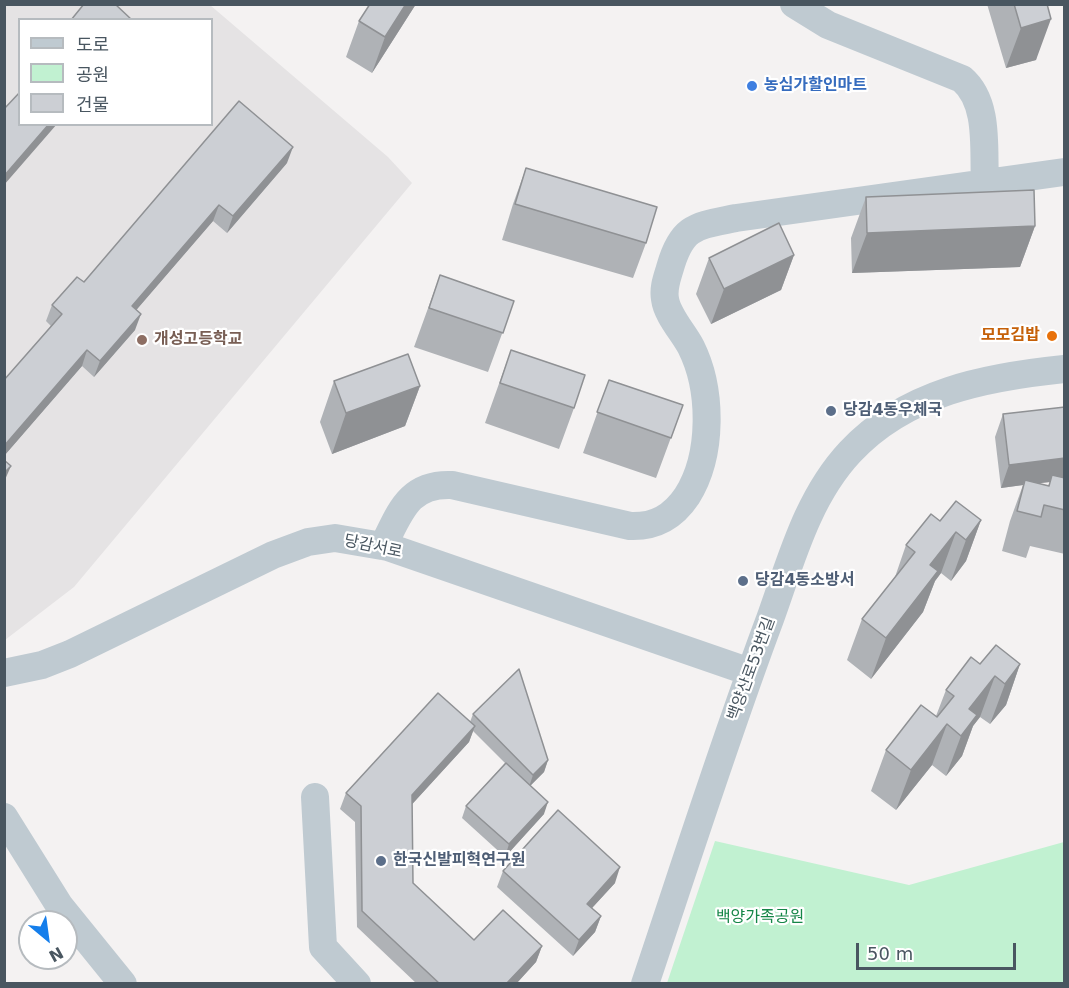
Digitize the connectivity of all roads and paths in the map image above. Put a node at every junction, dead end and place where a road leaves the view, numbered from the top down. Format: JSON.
{"nodes":[{"id":1,"x":794,"y":4,"type":"edge"},
{"id":2,"x":1065,"y":172,"type":"edge"},
{"id":3,"x":985,"y":183,"type":"junction"},
{"id":4,"x":1065,"y":369,"type":"edge"},
{"id":5,"x":383,"y":546,"type":"junction"},
{"id":6,"x":750,"y":672,"type":"junction"},
{"id":7,"x":4,"y":673,"type":"edge"},
{"id":8,"x":315,"y":797,"type":"dead end"},
{"id":9,"x":4,"y":817,"type":"edge"},
{"id":10,"x":123,"y":984,"type":"edge"},
{"id":11,"x":357,"y":984,"type":"edge"},
{"id":12,"x":645,"y":984,"type":"edge"}],
"edges":[{"from":1,"to":3,"type":"street"},
{"from":2,"to":3,"type":"street"},
{"from":3,"to":5,"type":"street"},
{"from":4,"to":6,"type":"street","name":"백양산로53번길"},
{"from":5,"to":6,"type":"street","name":"당감서로"},
{"from":5,"to":7,"type":"street","name":"당감서로"},
{"from":6,"to":12,"type":"street","name":"백양산로53번길"},
{"from":8,"to":11,"type":"street"},
{"from":9,"to":10,"type":"street"}]}
